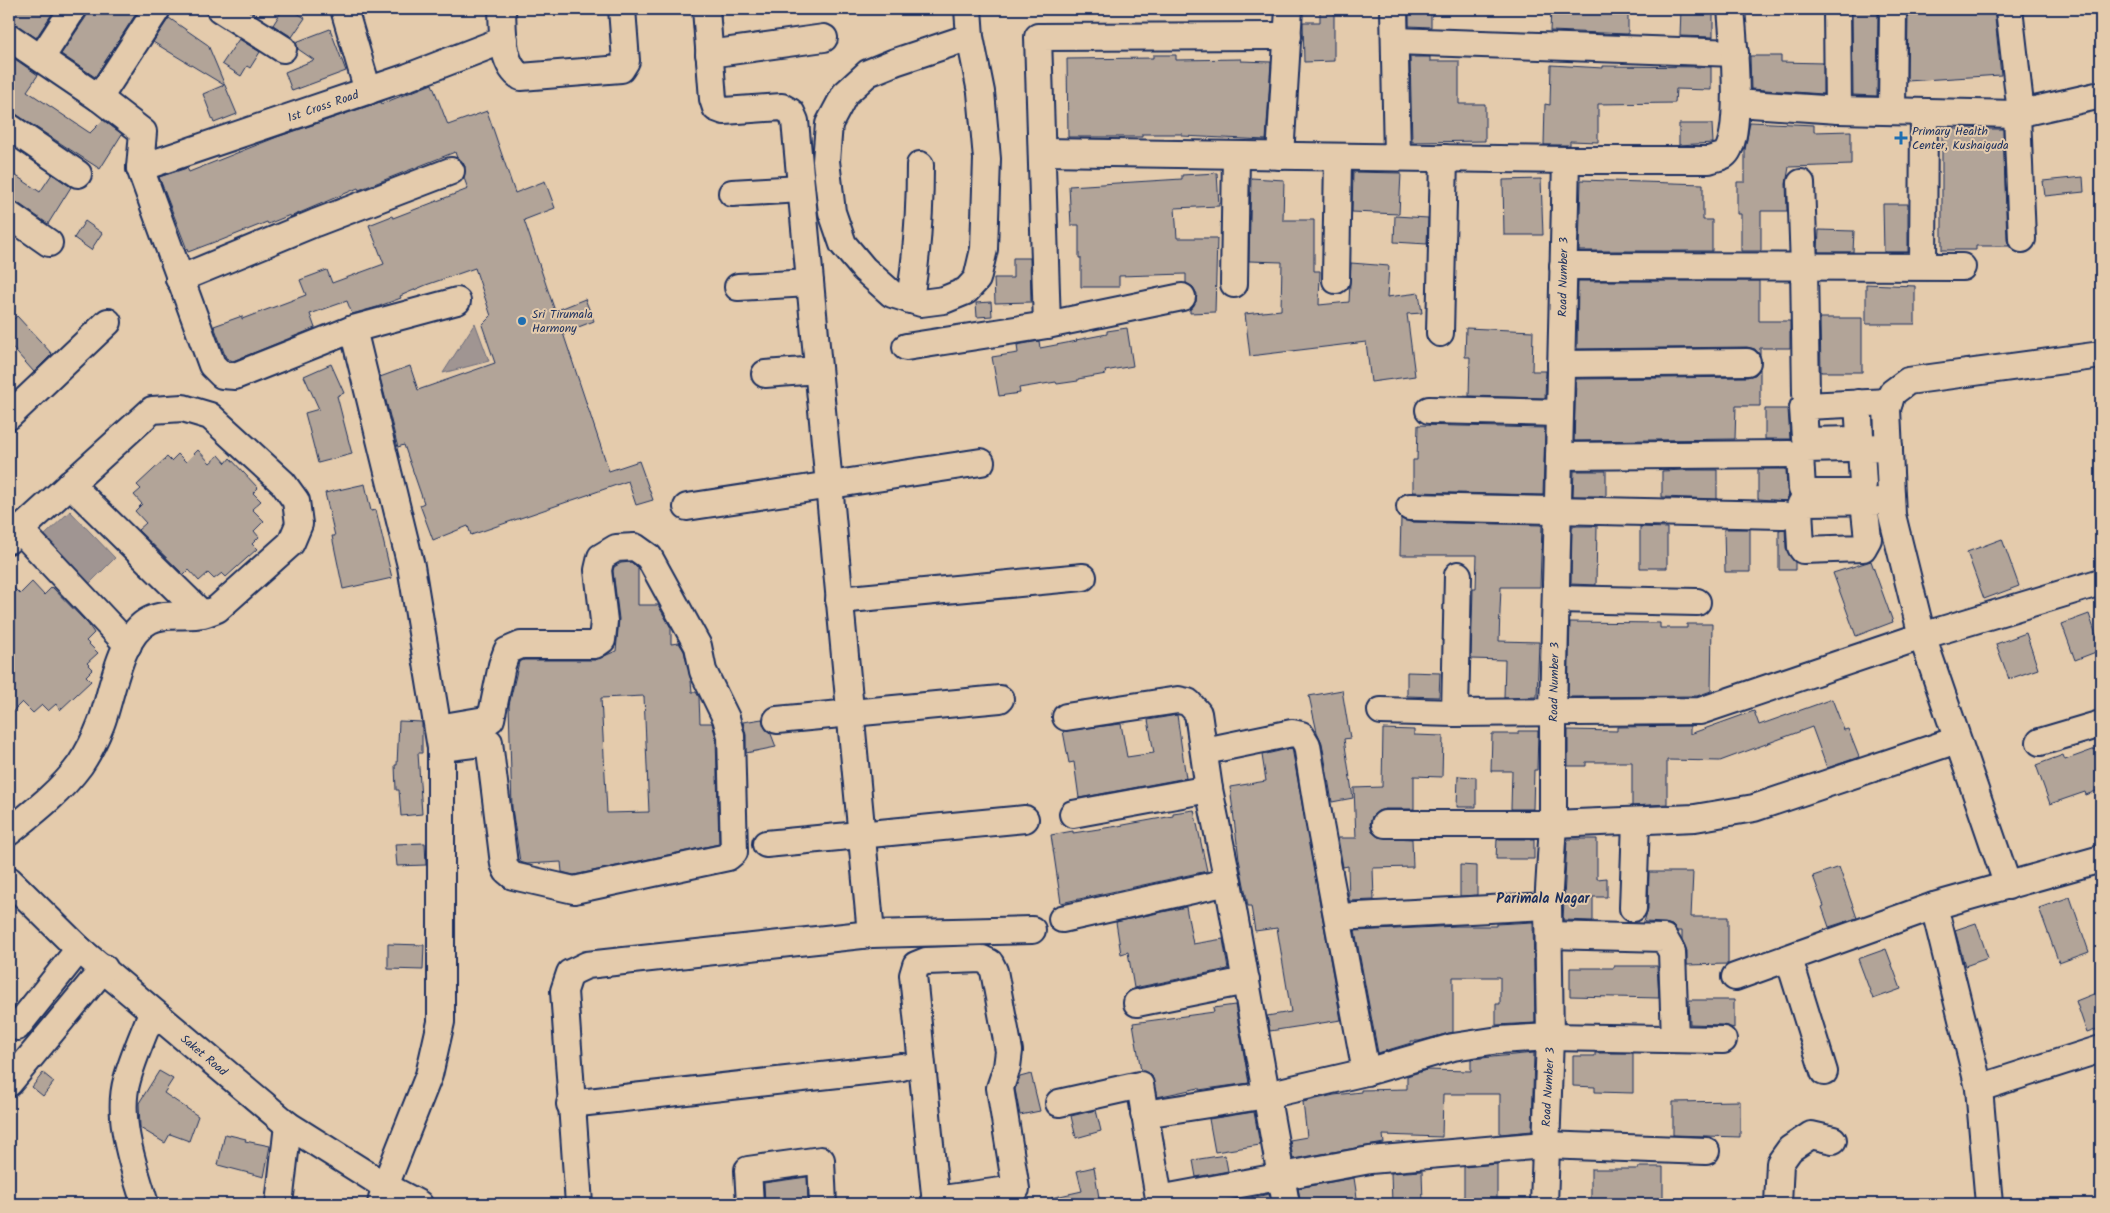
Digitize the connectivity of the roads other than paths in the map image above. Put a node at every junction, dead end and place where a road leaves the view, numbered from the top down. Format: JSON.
{"nodes":[{"id":1,"x":72,"y":9,"type":"edge"},
{"id":2,"x":157,"y":9,"type":"edge"},
{"id":3,"x":220,"y":9,"type":"edge"},
{"id":4,"x":344,"y":9,"type":"edge"},
{"id":5,"x":502,"y":9,"type":"edge"},
{"id":6,"x":622,"y":9,"type":"edge"},
{"id":7,"x":706,"y":9,"type":"edge"},
{"id":8,"x":968,"y":9,"type":"edge"},
{"id":9,"x":1289,"y":9,"type":"edge"},
{"id":10,"x":1394,"y":9,"type":"edge"},
{"id":11,"x":1731,"y":9,"type":"edge"},
{"id":12,"x":1837,"y":9,"type":"edge"},
{"id":13,"x":1893,"y":9,"type":"edge"},
{"id":14,"x":2009,"y":9,"type":"edge"},
{"id":15,"x":1288,"y":36,"type":"junction"},
{"id":16,"x":9,"y":37,"type":"edge"},
{"id":17,"x":970,"y":37,"type":"junction"},
{"id":18,"x":824,"y":38,"type":"dead end"},
{"id":19,"x":504,"y":40,"type":"junction"},
{"id":20,"x":1395,"y":41,"type":"junction"},
{"id":21,"x":283,"y":50,"type":"dead end"},
{"id":22,"x":1735,"y":53,"type":"junction"},
{"id":23,"x":709,"y":54,"type":"junction"},
{"id":24,"x":41,"y":58,"type":"junction"},
{"id":25,"x":368,"y":91,"type":"junction"},
{"id":26,"x":2101,"y":95,"type":"edge"},
{"id":27,"x":99,"y":98,"type":"junction"},
{"id":28,"x":1736,"y":103,"type":"junction"},
{"id":29,"x":1838,"y":110,"type":"junction"},
{"id":30,"x":1892,"y":111,"type":"junction"},
{"id":31,"x":1924,"y":112,"type":"junction"},
{"id":32,"x":2019,"y":113,"type":"junction"},
{"id":33,"x":9,"y":127,"type":"edge"},
{"id":34,"x":1043,"y":152,"type":"junction"},
{"id":35,"x":1236,"y":155,"type":"junction"},
{"id":36,"x":1280,"y":156,"type":"junction"},
{"id":37,"x":1338,"y":157,"type":"junction"},
{"id":38,"x":1397,"y":157,"type":"junction"},
{"id":39,"x":1444,"y":158,"type":"junction"},
{"id":40,"x":1566,"y":160,"type":"junction"},
{"id":41,"x":920,"y":165,"type":"dead end"},
{"id":42,"x":140,"y":168,"type":"junction"},
{"id":43,"x":451,"y":171,"type":"dead end"},
{"id":44,"x":78,"y":174,"type":"dead end"},
{"id":45,"x":1801,"y":183,"type":"dead end"},
{"id":46,"x":801,"y":189,"type":"junction"},
{"id":47,"x":732,"y":193,"type":"dead end"},
{"id":48,"x":9,"y":215,"type":"edge"},
{"id":49,"x":2022,"y":239,"type":"dead end"},
{"id":50,"x":49,"y":243,"type":"dead end"},
{"id":51,"x":1563,"y":266,"type":"junction"},
{"id":52,"x":1804,"y":266,"type":"junction"},
{"id":53,"x":1923,"y":266,"type":"junction"},
{"id":54,"x":1962,"y":267,"type":"dead end"},
{"id":55,"x":179,"y":279,"type":"junction"},
{"id":56,"x":1336,"y":280,"type":"dead end"},
{"id":57,"x":810,"y":283,"type":"junction"},
{"id":58,"x":1234,"y":284,"type":"dead end"},
{"id":59,"x":738,"y":287,"type":"dead end"},
{"id":60,"x":1182,"y":297,"type":"dead end"},
{"id":61,"x":910,"y":300,"type":"junction"},
{"id":62,"x":457,"y":301,"type":"dead end"},
{"id":63,"x":108,"y":322,"type":"dead end"},
{"id":64,"x":1048,"y":324,"type":"junction"},
{"id":65,"x":353,"y":329,"type":"junction"},
{"id":66,"x":1440,"y":333,"type":"dead end"},
{"id":67,"x":906,"y":347,"type":"dead end"},
{"id":68,"x":2101,"y":355,"type":"edge"},
{"id":69,"x":1747,"y":362,"type":"dead end"},
{"id":70,"x":1561,"y":364,"type":"junction"},
{"id":71,"x":818,"y":370,"type":"junction"},
{"id":72,"x":765,"y":374,"type":"dead end"},
{"id":73,"x":1806,"y":394,"type":"dead end"},
{"id":74,"x":1890,"y":402,"type":"junction"},
{"id":75,"x":1858,"y":403,"type":"dead end"},
{"id":76,"x":1429,"y":410,"type":"dead end"},
{"id":77,"x":1560,"y":413,"type":"junction"},
{"id":78,"x":9,"y":416,"type":"edge"},
{"id":79,"x":1889,"y":448,"type":"junction"},
{"id":80,"x":1861,"y":449,"type":"dead end"},
{"id":81,"x":1789,"y":454,"type":"dead end"},
{"id":82,"x":1559,"y":456,"type":"junction"},
{"id":83,"x":981,"y":462,"type":"dead end"},
{"id":84,"x":70,"y":484,"type":"junction"},
{"id":85,"x":829,"y":485,"type":"junction"},
{"id":86,"x":1891,"y":501,"type":"junction"},
{"id":87,"x":1864,"y":502,"type":"dead end"},
{"id":88,"x":687,"y":507,"type":"dead end"},
{"id":89,"x":1410,"y":507,"type":"dead end"},
{"id":90,"x":1557,"y":509,"type":"junction"},
{"id":91,"x":1782,"y":515,"type":"dead end"},
{"id":92,"x":14,"y":535,"type":"edge"},
{"id":93,"x":1458,"y":575,"type":"dead end"},
{"id":94,"x":1083,"y":577,"type":"dead end"},
{"id":95,"x":2101,"y":582,"type":"edge"},
{"id":96,"x":1556,"y":599,"type":"junction"},
{"id":97,"x":839,"y":600,"type":"junction"},
{"id":98,"x":1697,"y":602,"type":"dead end"},
{"id":99,"x":202,"y":614,"type":"junction"},
{"id":100,"x":1922,"y":636,"type":"junction"},
{"id":101,"x":128,"y":645,"type":"junction"},
{"id":102,"x":1000,"y":699,"type":"dead end"},
{"id":103,"x":1381,"y":711,"type":"dead end"},
{"id":104,"x":1553,"y":712,"type":"junction"},
{"id":105,"x":1455,"y":713,"type":"junction"},
{"id":106,"x":850,"y":714,"type":"junction"},
{"id":107,"x":1066,"y":717,"type":"dead end"},
{"id":108,"x":777,"y":720,"type":"dead end"},
{"id":109,"x":2101,"y":724,"type":"edge"},
{"id":110,"x":490,"y":730,"type":"junction"},
{"id":111,"x":439,"y":738,"type":"junction"},
{"id":112,"x":1957,"y":740,"type":"junction"},
{"id":113,"x":2040,"y":742,"type":"dead end"},
{"id":114,"x":1205,"y":751,"type":"junction"},
{"id":115,"x":1209,"y":789,"type":"junction"},
{"id":116,"x":1073,"y":814,"type":"dead end"},
{"id":117,"x":1025,"y":819,"type":"dead end"},
{"id":118,"x":1636,"y":821,"type":"junction"},
{"id":119,"x":1385,"y":824,"type":"dead end"},
{"id":120,"x":1553,"y":824,"type":"junction"},
{"id":121,"x":9,"y":832,"type":"edge"},
{"id":122,"x":862,"y":833,"type":"junction"},
{"id":123,"x":766,"y":844,"type":"dead end"},
{"id":124,"x":2101,"y":860,"type":"edge"},
{"id":125,"x":9,"y":880,"type":"edge"},
{"id":126,"x":1228,"y":882,"type":"junction"},
{"id":127,"x":2008,"y":886,"type":"junction"},
{"id":128,"x":1548,"y":906,"type":"junction"},
{"id":129,"x":1934,"y":906,"type":"junction"},
{"id":130,"x":1633,"y":908,"type":"dead end"},
{"id":131,"x":1338,"y":917,"type":"junction"},
{"id":132,"x":1062,"y":919,"type":"dead end"},
{"id":133,"x":1032,"y":930,"type":"dead end"},
{"id":134,"x":871,"y":934,"type":"junction"},
{"id":135,"x":1549,"y":935,"type":"junction"},
{"id":136,"x":79,"y":949,"type":"junction"},
{"id":137,"x":1789,"y":958,"type":"junction"},
{"id":138,"x":104,"y":968,"type":"junction"},
{"id":139,"x":1735,"y":977,"type":"dead end"},
{"id":140,"x":1246,"y":981,"type":"junction"},
{"id":141,"x":1137,"y":1003,"type":"dead end"},
{"id":142,"x":152,"y":1012,"type":"junction"},
{"id":143,"x":17,"y":1027,"type":"dead end"},
{"id":144,"x":1550,"y":1037,"type":"junction"},
{"id":145,"x":1675,"y":1039,"type":"junction"},
{"id":146,"x":1723,"y":1040,"type":"dead end"},
{"id":147,"x":2101,"y":1049,"type":"edge"},
{"id":148,"x":902,"y":1067,"type":"dead end"},
{"id":149,"x":1366,"y":1072,"type":"junction"},
{"id":150,"x":1824,"y":1072,"type":"dead end"},
{"id":151,"x":9,"y":1083,"type":"edge"},
{"id":152,"x":1979,"y":1088,"type":"junction"},
{"id":153,"x":1267,"y":1095,"type":"junction"},
{"id":154,"x":570,"y":1104,"type":"junction"},
{"id":155,"x":1059,"y":1104,"type":"dead end"},
{"id":156,"x":1144,"y":1114,"type":"junction"},
{"id":157,"x":288,"y":1125,"type":"junction"},
{"id":158,"x":1833,"y":1140,"type":"dead end"},
{"id":159,"x":1546,"y":1145,"type":"junction"},
{"id":160,"x":1706,"y":1151,"type":"dead end"},
{"id":161,"x":1280,"y":1175,"type":"junction"},
{"id":162,"x":383,"y":1195,"type":"edge"},
{"id":163,"x":935,"y":1202,"type":"edge"},
{"id":164,"x":1160,"y":1202,"type":"edge"},
{"id":165,"x":145,"y":1204,"type":"edge"},
{"id":166,"x":279,"y":1204,"type":"edge"},
{"id":167,"x":419,"y":1204,"type":"edge"},
{"id":168,"x":579,"y":1204,"type":"edge"},
{"id":169,"x":750,"y":1204,"type":"edge"},
{"id":170,"x":823,"y":1204,"type":"edge"},
{"id":171,"x":1286,"y":1204,"type":"edge"},
{"id":172,"x":1544,"y":1204,"type":"edge"},
{"id":173,"x":1778,"y":1204,"type":"edge"},
{"id":174,"x":1989,"y":1204,"type":"edge"}],
"edges":[{"from":1,"to":24,"type":"street"},
{"from":2,"to":27,"type":"street"},
{"from":3,"to":21,"type":"street"},
{"from":4,"to":25,"type":"street"},
{"from":5,"to":19,"type":"street"},
{"from":6,"to":19,"type":"street"},
{"from":7,"to":23,"type":"street"},
{"from":8,"to":17,"type":"street"},
{"from":9,"to":15,"type":"street"},
{"from":10,"to":20,"type":"street"},
{"from":11,"to":22,"type":"street"},
{"from":12,"to":29,"type":"street"},
{"from":13,"to":30,"type":"street"},
{"from":14,"to":32,"type":"street"},
{"from":15,"to":34,"type":"street"},
{"from":15,"to":36,"type":"street"},
{"from":16,"to":24,"type":"street"},
{"from":17,"to":61,"type":"street"},
{"from":17,"to":61,"type":"street"},
{"from":18,"to":23,"type":"street"},
{"from":19,"to":25,"type":"street","name":"1st Cross Road"},
{"from":20,"to":22,"type":"street"},
{"from":20,"to":38,"type":"street"},
{"from":22,"to":28,"type":"street"},
{"from":23,"to":46,"type":"street"},
{"from":24,"to":27,"type":"street"},
{"from":25,"to":42,"type":"street","name":"1st Cross Road"},
{"from":26,"to":32,"type":"street"},
{"from":27,"to":42,"type":"street"},
{"from":28,"to":29,"type":"street"},
{"from":28,"to":40,"type":"street"},
{"from":29,"to":30,"type":"street"},
{"from":30,"to":31,"type":"street"},
{"from":31,"to":32,"type":"street"},
{"from":31,"to":53,"type":"street"},
{"from":32,"to":49,"type":"street"},
{"from":33,"to":44,"type":"street"},
{"from":34,"to":35,"type":"street"},
{"from":34,"to":64,"type":"street"},
{"from":35,"to":36,"type":"street"},
{"from":35,"to":58,"type":"street"},
{"from":36,"to":37,"type":"street"},
{"from":37,"to":38,"type":"street"},
{"from":37,"to":56,"type":"street"},
{"from":38,"to":39,"type":"street"},
{"from":39,"to":40,"type":"street"},
{"from":39,"to":66,"type":"street"},
{"from":40,"to":51,"type":"street","name":"Road Number 3"},
{"from":41,"to":61,"type":"street"},
{"from":42,"to":55,"type":"street"},
{"from":43,"to":55,"type":"street"},
{"from":45,"to":52,"type":"street"},
{"from":46,"to":47,"type":"street"},
{"from":46,"to":57,"type":"street"},
{"from":48,"to":50,"type":"street"},
{"from":51,"to":52,"type":"street"},
{"from":51,"to":70,"type":"street","name":"Road Number 3"},
{"from":52,"to":53,"type":"street"},
{"from":52,"to":73,"type":"street"},
{"from":53,"to":54,"type":"street"},
{"from":55,"to":65,"type":"street"},
{"from":57,"to":59,"type":"street"},
{"from":57,"to":71,"type":"street"},
{"from":60,"to":64,"type":"street"},
{"from":62,"to":65,"type":"street"},
{"from":63,"to":78,"type":"street"},
{"from":64,"to":67,"type":"street"},
{"from":65,"to":111,"type":"street"},
{"from":68,"to":74,"type":"street"},
{"from":69,"to":70,"type":"street"},
{"from":70,"to":77,"type":"street","name":"Road Number 3"},
{"from":71,"to":72,"type":"street"},
{"from":71,"to":85,"type":"street"},
{"from":74,"to":75,"type":"street"},
{"from":74,"to":79,"type":"street"},
{"from":76,"to":77,"type":"street"},
{"from":77,"to":82,"type":"street","name":"Road Number 3"},
{"from":79,"to":80,"type":"street"},
{"from":79,"to":86,"type":"street"},
{"from":81,"to":82,"type":"street"},
{"from":82,"to":90,"type":"street","name":"Road Number 3"},
{"from":83,"to":85,"type":"street"},
{"from":84,"to":92,"type":"street"},
{"from":84,"to":99,"type":"street"},
{"from":84,"to":99,"type":"street"},
{"from":85,"to":88,"type":"street"},
{"from":85,"to":97,"type":"street"},
{"from":86,"to":87,"type":"street"},
{"from":86,"to":100,"type":"street"},
{"from":89,"to":90,"type":"street"},
{"from":90,"to":91,"type":"street"},
{"from":90,"to":96,"type":"street","name":"Road Number 3"},
{"from":92,"to":101,"type":"street"},
{"from":93,"to":105,"type":"street"},
{"from":94,"to":97,"type":"street"},
{"from":95,"to":100,"type":"street"},
{"from":96,"to":98,"type":"street"},
{"from":96,"to":104,"type":"street","name":"Road Number 3"},
{"from":97,"to":106,"type":"street"},
{"from":99,"to":101,"type":"street"},
{"from":100,"to":104,"type":"street"},
{"from":100,"to":112,"type":"street"},
{"from":101,"to":121,"type":"street"},
{"from":102,"to":106,"type":"street"},
{"from":103,"to":105,"type":"street"},
{"from":104,"to":105,"type":"street"},
{"from":104,"to":120,"type":"street","name":"Road Number 3"},
{"from":106,"to":108,"type":"street"},
{"from":106,"to":122,"type":"street"},
{"from":107,"to":114,"type":"street"},
{"from":109,"to":113,"type":"street"},
{"from":110,"to":110,"type":"street"},
{"from":110,"to":111,"type":"street"},
{"from":111,"to":162,"type":"street"},
{"from":112,"to":118,"type":"street"},
{"from":112,"to":127,"type":"street"},
{"from":114,"to":115,"type":"street"},
{"from":114,"to":131,"type":"street"},
{"from":115,"to":116,"type":"street"},
{"from":115,"to":126,"type":"street"},
{"from":117,"to":122,"type":"street"},
{"from":118,"to":120,"type":"street"},
{"from":118,"to":130,"type":"street"},
{"from":119,"to":120,"type":"street"},
{"from":120,"to":128,"type":"street","name":"Road Number 3"},
{"from":122,"to":123,"type":"street"},
{"from":122,"to":134,"type":"street"},
{"from":124,"to":127,"type":"street"},
{"from":125,"to":136,"type":"street","name":"Saket Road"},
{"from":126,"to":132,"type":"street"},
{"from":126,"to":140,"type":"street"},
{"from":127,"to":129,"type":"street"},
{"from":128,"to":131,"type":"street"},
{"from":128,"to":135,"type":"street","name":"Road Number 3"},
{"from":129,"to":137,"type":"street"},
{"from":129,"to":152,"type":"street"},
{"from":131,"to":149,"type":"street"},
{"from":133,"to":134,"type":"street"},
{"from":134,"to":154,"type":"street"},
{"from":135,"to":144,"type":"street","name":"Road Number 3"},
{"from":135,"to":145,"type":"street"},
{"from":136,"to":138,"type":"street","name":"Saket Road"},
{"from":136,"to":143,"type":"street"},
{"from":137,"to":139,"type":"street"},
{"from":137,"to":150,"type":"street"},
{"from":138,"to":142,"type":"street","name":"Saket Road"},
{"from":138,"to":151,"type":"street"},
{"from":140,"to":141,"type":"street"},
{"from":140,"to":153,"type":"street"},
{"from":142,"to":157,"type":"street","name":"Saket Road"},
{"from":142,"to":165,"type":"street"},
{"from":144,"to":145,"type":"street"},
{"from":144,"to":149,"type":"street"},
{"from":144,"to":159,"type":"street","name":"Road Number 3"},
{"from":145,"to":146,"type":"street"},
{"from":147,"to":152,"type":"street"},
{"from":148,"to":154,"type":"street"},
{"from":149,"to":153,"type":"street"},
{"from":152,"to":174,"type":"street"},
{"from":153,"to":156,"type":"street"},
{"from":153,"to":161,"type":"street"},
{"from":154,"to":168,"type":"street"},
{"from":155,"to":156,"type":"street"},
{"from":156,"to":164,"type":"street"},
{"from":157,"to":162,"type":"street","name":"Saket Road"},
{"from":157,"to":166,"type":"street"},
{"from":158,"to":173,"type":"street"},
{"from":159,"to":160,"type":"street"},
{"from":159,"to":161,"type":"street"},
{"from":159,"to":172,"type":"street","name":"Road Number 3"},
{"from":161,"to":164,"type":"street"},
{"from":161,"to":171,"type":"street"},
{"from":162,"to":167,"type":"street","name":"Saket Road"},
{"from":163,"to":163,"type":"street"},
{"from":169,"to":170,"type":"street"}]}
